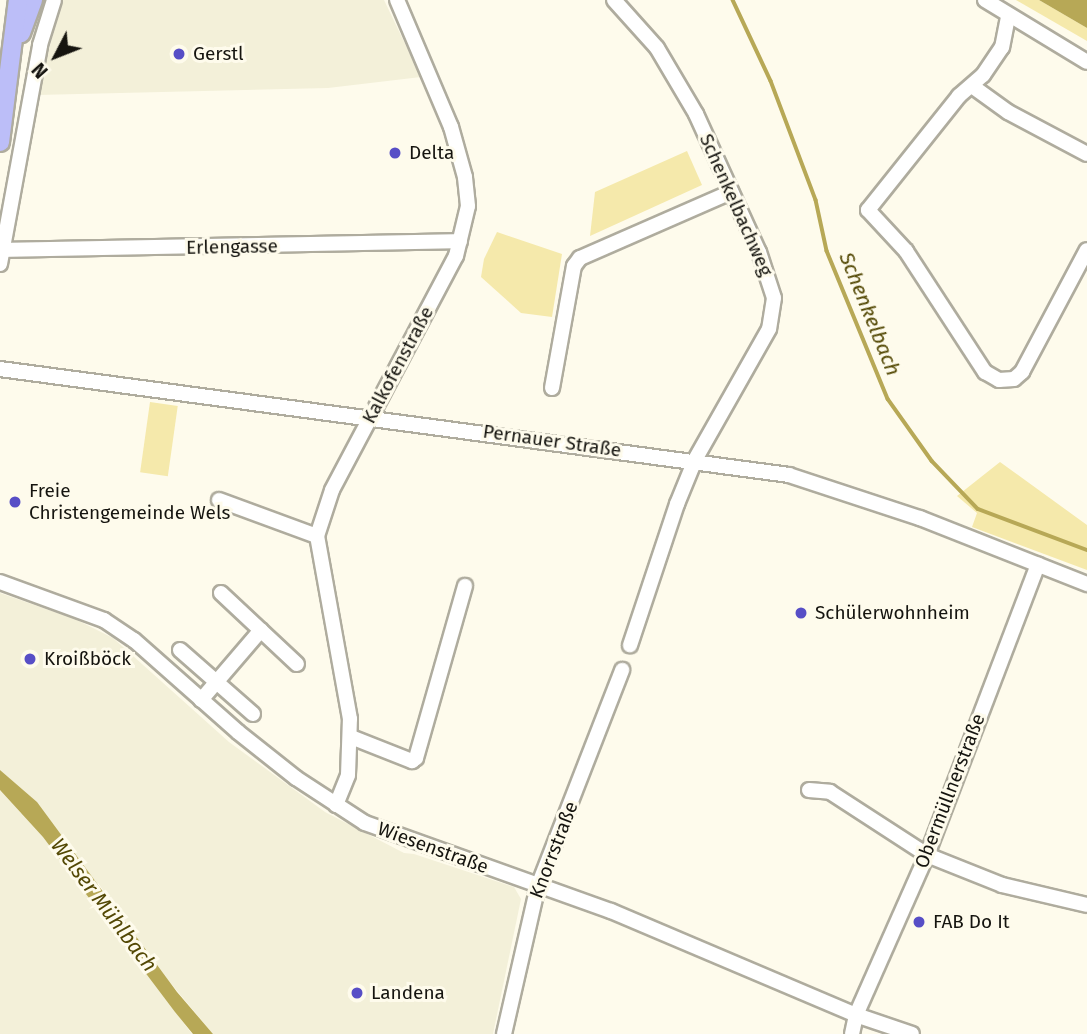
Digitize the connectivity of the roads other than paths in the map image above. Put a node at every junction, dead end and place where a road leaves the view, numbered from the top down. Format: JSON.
{"nodes":[{"id":1,"x":18,"y":0,"type":"edge"},
{"id":2,"x":33,"y":0,"type":"edge"},
{"id":3,"x":54,"y":0,"type":"edge"},
{"id":4,"x":397,"y":0,"type":"edge"},
{"id":5,"x":614,"y":0,"type":"edge"},
{"id":6,"x":985,"y":0,"type":"edge"},
{"id":7,"x":1009,"y":17,"type":"junction"},
{"id":8,"x":9,"y":62,"type":"junction"},
{"id":9,"x":1087,"y":62,"type":"edge"},
{"id":10,"x":972,"y":86,"type":"junction"},
{"id":11,"x":0,"y":142,"type":"edge"},
{"id":12,"x":1087,"y":154,"type":"edge"},
{"id":13,"x":731,"y":192,"type":"junction"},
{"id":14,"x":460,"y":241,"type":"junction"},
{"id":15,"x":1087,"y":250,"type":"edge"},
{"id":16,"x":1,"y":257,"type":"edge"},
{"id":17,"x":0,"y":369,"type":"edge"},
{"id":18,"x":552,"y":388,"type":"dead end"},
{"id":19,"x":370,"y":417,"type":"junction"},
{"id":20,"x":695,"y":460,"type":"junction"},
{"id":21,"x":219,"y":500,"type":"dead end"},
{"id":22,"x":317,"y":536,"type":"junction"},
{"id":23,"x":1038,"y":565,"type":"junction"},
{"id":24,"x":0,"y":582,"type":"edge"},
{"id":25,"x":1087,"y":584,"type":"edge"},
{"id":26,"x":465,"y":586,"type":"dead end"},
{"id":27,"x":221,"y":593,"type":"dead end"},
{"id":28,"x":261,"y":630,"type":"junction"},
{"id":29,"x":630,"y":645,"type":"dead end"},
{"id":30,"x":180,"y":650,"type":"dead end"},
{"id":31,"x":298,"y":664,"type":"dead end"},
{"id":32,"x":622,"y":670,"type":"dead end"},
{"id":33,"x":216,"y":682,"type":"junction"},
{"id":34,"x":201,"y":700,"type":"junction"},
{"id":35,"x":253,"y":714,"type":"dead end"},
{"id":36,"x":351,"y":737,"type":"junction"},
{"id":37,"x":809,"y":790,"type":"dead end"},
{"id":38,"x":336,"y":805,"type":"junction"},
{"id":39,"x":926,"y":855,"type":"junction"},
{"id":40,"x":538,"y":886,"type":"junction"},
{"id":41,"x":1087,"y":905,"type":"edge"},
{"id":42,"x":856,"y":1015,"type":"junction"},
{"id":43,"x":503,"y":1034,"type":"edge"},
{"id":44,"x":852,"y":1034,"type":"edge"},
{"id":45,"x":912,"y":1034,"type":"edge"}],
"edges":[{"from":1,"to":8,"type":"main road"},
{"from":2,"to":8,"type":"main road"},
{"from":3,"to":16,"type":"street"},
{"from":4,"to":14,"type":"street","name":"Kalkofenstraße"},
{"from":5,"to":13,"type":"street","name":"Schenkelbachweg"},
{"from":6,"to":7,"type":"street"},
{"from":7,"to":9,"type":"street"},
{"from":7,"to":10,"type":"street"},
{"from":8,"to":11,"type":"main road"},
{"from":10,"to":12,"type":"street"},
{"from":10,"to":15,"type":"street"},
{"from":13,"to":18,"type":"street"},
{"from":13,"to":20,"type":"street","name":"Schenkelbachweg"},
{"from":14,"to":16,"type":"street","name":"Erlengasse"},
{"from":14,"to":19,"type":"street","name":"Kalkofenstraße"},
{"from":17,"to":19,"type":"street","name":"Pernauer Straße"},
{"from":19,"to":20,"type":"street","name":"Pernauer Straße"},
{"from":19,"to":22,"type":"street","name":"Kalkofenstraße"},
{"from":20,"to":23,"type":"street","name":"Pernauer Straße"},
{"from":20,"to":29,"type":"street"},
{"from":21,"to":22,"type":"street"},
{"from":22,"to":36,"type":"street","name":"Kalkofenstraße"},
{"from":23,"to":25,"type":"street","name":"Pernauer Straße"},
{"from":23,"to":39,"type":"street","name":"Obermüllnerstraße"},
{"from":24,"to":34,"type":"street","name":"Wiesenstraße"},
{"from":26,"to":36,"type":"street"},
{"from":27,"to":28,"type":"street"},
{"from":28,"to":31,"type":"street"},
{"from":28,"to":33,"type":"street"},
{"from":30,"to":33,"type":"street"},
{"from":32,"to":40,"type":"street","name":"Knorrstraße"},
{"from":33,"to":34,"type":"street"},
{"from":33,"to":35,"type":"street"},
{"from":34,"to":38,"type":"street","name":"Wiesenstraße"},
{"from":36,"to":38,"type":"street","name":"Kalkofenstraße"},
{"from":37,"to":39,"type":"street"},
{"from":38,"to":40,"type":"street","name":"Wiesenstraße"},
{"from":39,"to":41,"type":"street"},
{"from":39,"to":42,"type":"street","name":"Obermüllnerstraße"},
{"from":40,"to":42,"type":"street","name":"Wiesenstraße"},
{"from":40,"to":43,"type":"street","name":"Knorrstraße"},
{"from":42,"to":44,"type":"street","name":"Obermüllnerstraße"},
{"from":42,"to":45,"type":"street","name":"Wiesenstraße"}]}
